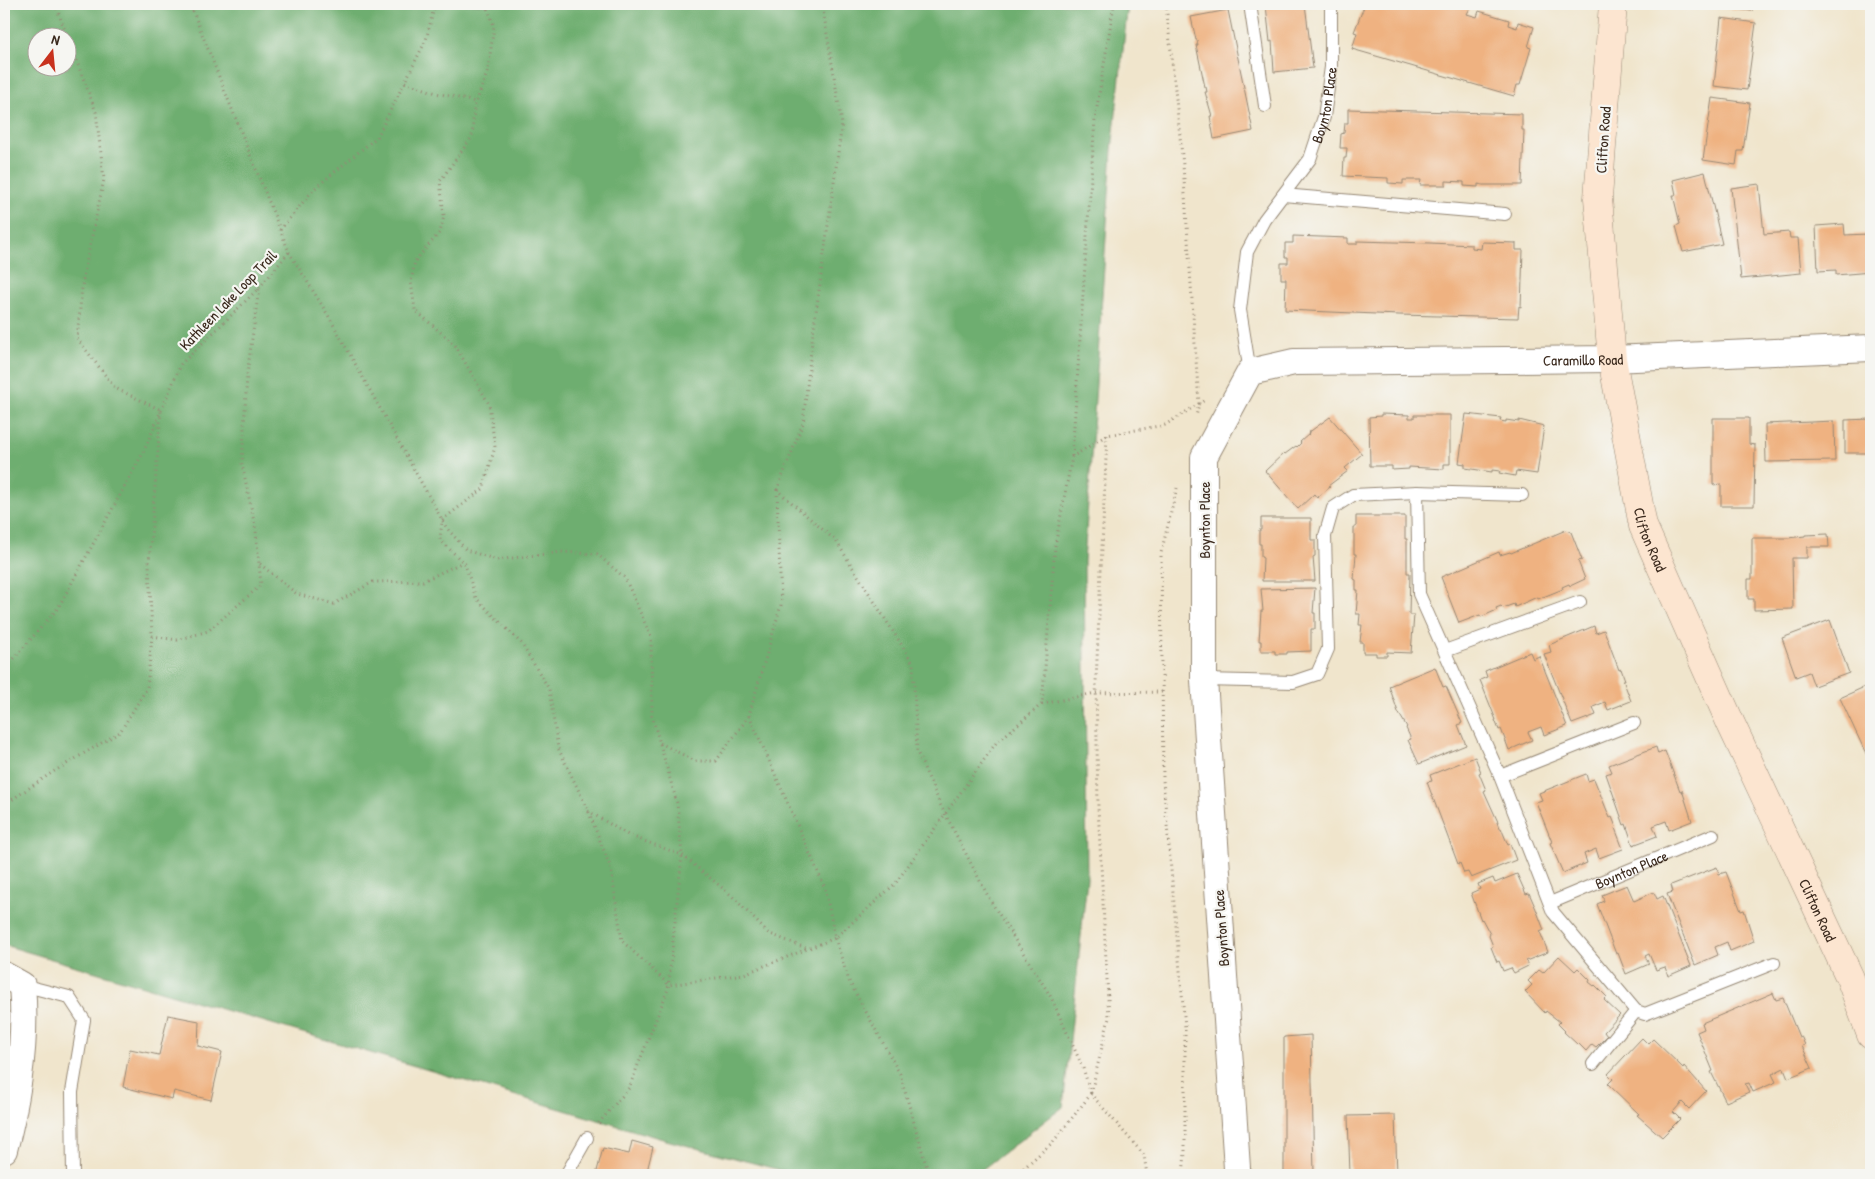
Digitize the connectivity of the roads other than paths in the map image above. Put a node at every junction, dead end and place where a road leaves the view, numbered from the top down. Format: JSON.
{"nodes":[{"id":1,"x":1250,"y":4,"type":"edge"},
{"id":2,"x":1331,"y":4,"type":"edge"},
{"id":3,"x":1613,"y":4,"type":"edge"},
{"id":4,"x":1265,"y":106,"type":"dead end"},
{"id":5,"x":1283,"y":195,"type":"junction"},
{"id":6,"x":1505,"y":214,"type":"dead end"},
{"id":7,"x":1871,"y":348,"type":"edge"},
{"id":8,"x":1612,"y":359,"type":"junction"},
{"id":9,"x":1250,"y":372,"type":"junction"},
{"id":10,"x":1417,"y":492,"type":"junction"},
{"id":11,"x":1522,"y":495,"type":"dead end"},
{"id":12,"x":1580,"y":602,"type":"dead end"},
{"id":13,"x":1445,"y":650,"type":"junction"},
{"id":14,"x":1204,"y":680,"type":"junction"},
{"id":15,"x":1634,"y":723,"type":"dead end"},
{"id":16,"x":1500,"y":776,"type":"junction"},
{"id":17,"x":1712,"y":835,"type":"dead end"},
{"id":18,"x":1550,"y":903,"type":"junction"},
{"id":19,"x":1774,"y":964,"type":"dead end"},
{"id":20,"x":13,"y":980,"type":"edge"},
{"id":21,"x":1636,"y":1011,"type":"junction"},
{"id":22,"x":1871,"y":1035,"type":"edge"},
{"id":23,"x":1593,"y":1064,"type":"dead end"},
{"id":24,"x":587,"y":1138,"type":"road end"},
{"id":25,"x":4,"y":1150,"type":"edge"},
{"id":26,"x":73,"y":1175,"type":"edge"},
{"id":27,"x":566,"y":1175,"type":"edge"},
{"id":28,"x":1236,"y":1175,"type":"edge"}],
"edges":[{"from":1,"to":4,"type":"lane"},
{"from":2,"to":5,"type":"lane","name":"Boynton Place"},
{"from":3,"to":8,"type":"main road","name":"Clifton Road"},
{"from":5,"to":6,"type":"lane"},
{"from":5,"to":9,"type":"lane","name":"Boynton Place"},
{"from":7,"to":8,"type":"street","name":"Caramillo Road"},
{"from":8,"to":9,"type":"street","name":"Caramillo Road"},
{"from":8,"to":22,"type":"main road","name":"Clifton Road"},
{"from":9,"to":14,"type":"street","name":"Boynton Place"},
{"from":10,"to":11,"type":"lane"},
{"from":10,"to":13,"type":"lane"},
{"from":10,"to":14,"type":"lane"},
{"from":12,"to":13,"type":"lane"},
{"from":13,"to":16,"type":"lane"},
{"from":14,"to":28,"type":"street","name":"Boynton Place"},
{"from":15,"to":16,"type":"lane"},
{"from":16,"to":18,"type":"lane"},
{"from":17,"to":18,"type":"lane","name":"Boynton Place"},
{"from":18,"to":21,"type":"lane"},
{"from":19,"to":21,"type":"lane"},
{"from":20,"to":25,"type":"street"},
{"from":20,"to":26,"type":"lane"},
{"from":21,"to":23,"type":"lane"},
{"from":24,"to":27,"type":"lane"}]}
